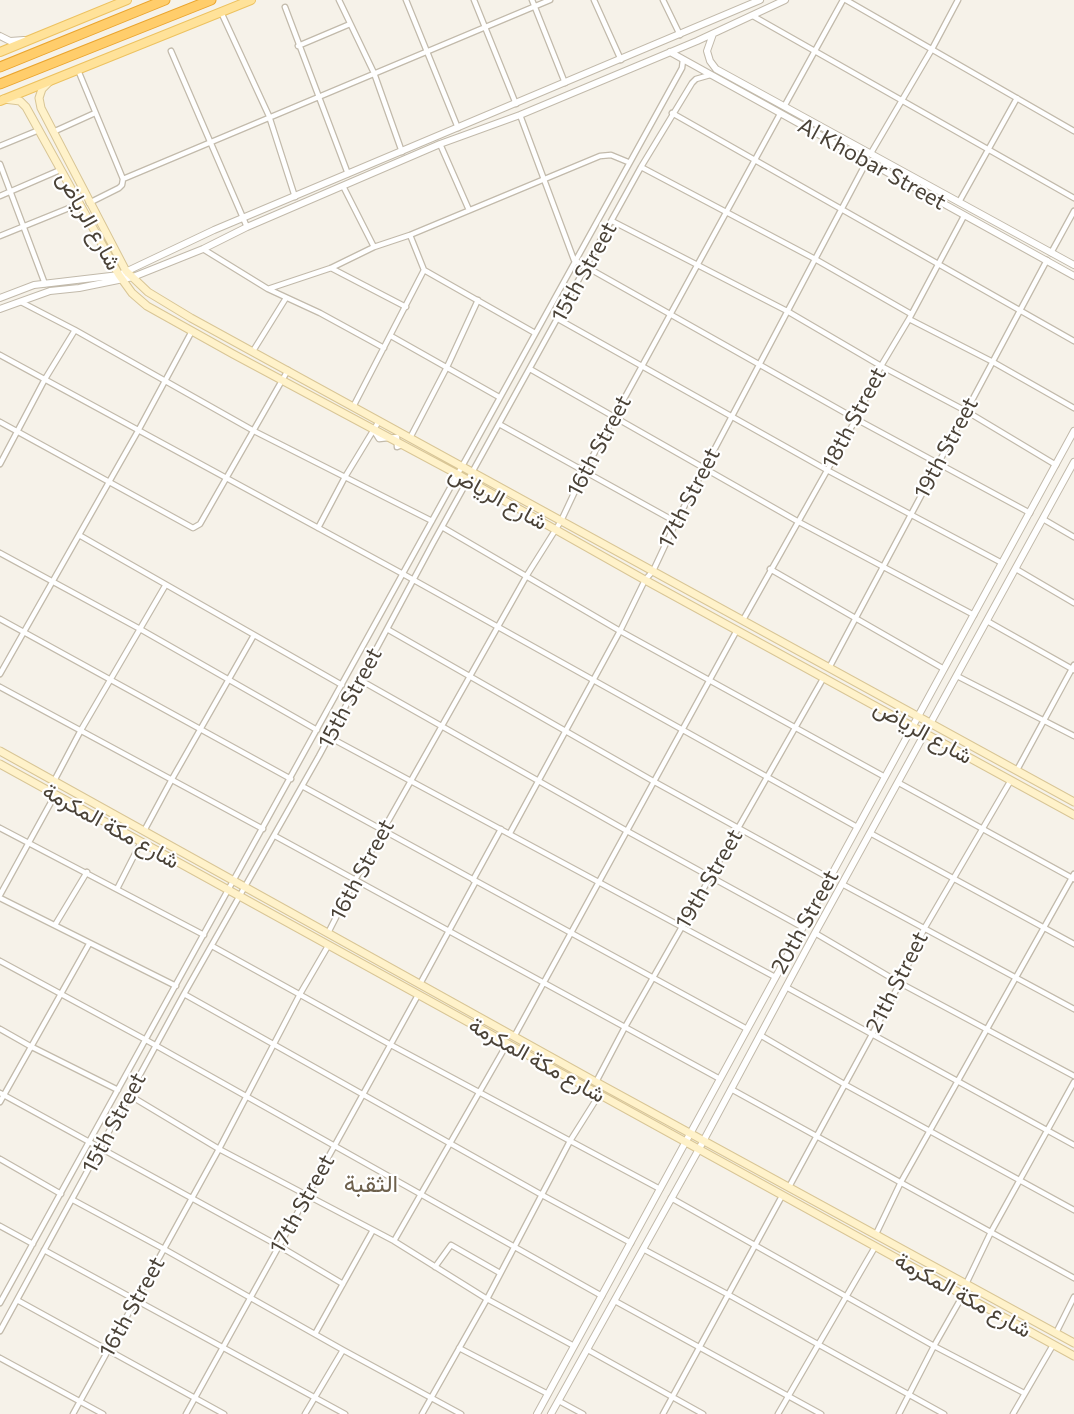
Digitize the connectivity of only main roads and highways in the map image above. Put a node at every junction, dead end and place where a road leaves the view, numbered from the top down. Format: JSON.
{"nodes":[{"id":1,"x":127,"y":0,"type":"edge"},
{"id":2,"x":137,"y":0,"type":"edge"},
{"id":3,"x":165,"y":0,"type":"edge"},
{"id":4,"x":211,"y":0,"type":"edge"},
{"id":5,"x":249,"y":0,"type":"edge"},
{"id":6,"x":57,"y":28,"type":"junction"},
{"id":7,"x":0,"y":52,"type":"edge"},
{"id":8,"x":0,"y":67,"type":"edge"},
{"id":9,"x":51,"y":80,"type":"junction"},
{"id":10,"x":0,"y":84,"type":"edge"},
{"id":11,"x":2,"y":100,"type":"edge"},
{"id":12,"x":122,"y":275,"type":"junction"},
{"id":13,"x":0,"y":751,"type":"edge"},
{"id":14,"x":0,"y":765,"type":"edge"},
{"id":15,"x":1074,"y":802,"type":"edge"},
{"id":16,"x":1074,"y":815,"type":"edge"},
{"id":17,"x":1074,"y":1343,"type":"edge"},
{"id":18,"x":1074,"y":1356,"type":"edge"}],
"edges":[{"from":1,"to":6,"type":"main road"},
{"from":2,"to":6,"type":"main road"},
{"from":3,"to":8,"type":"highway"},
{"from":4,"to":10,"type":"highway"},
{"from":5,"to":9,"type":"main road"},
{"from":6,"to":7,"type":"main road"},
{"from":9,"to":11,"type":"main road"},
{"from":9,"to":12,"type":"main road","name":"شارع الرياض"},
{"from":11,"to":12,"type":"main road","name":"شارع الرياض"},
{"from":12,"to":15,"type":"main road","name":"شارع الرياض"},
{"from":12,"to":16,"type":"main road","name":"شارع الرياض"},
{"from":13,"to":17,"type":"main road","name":"شارع مكة المكرمة"},
{"from":14,"to":18,"type":"main road","name":"شارع مكة المكرمة"}]}
